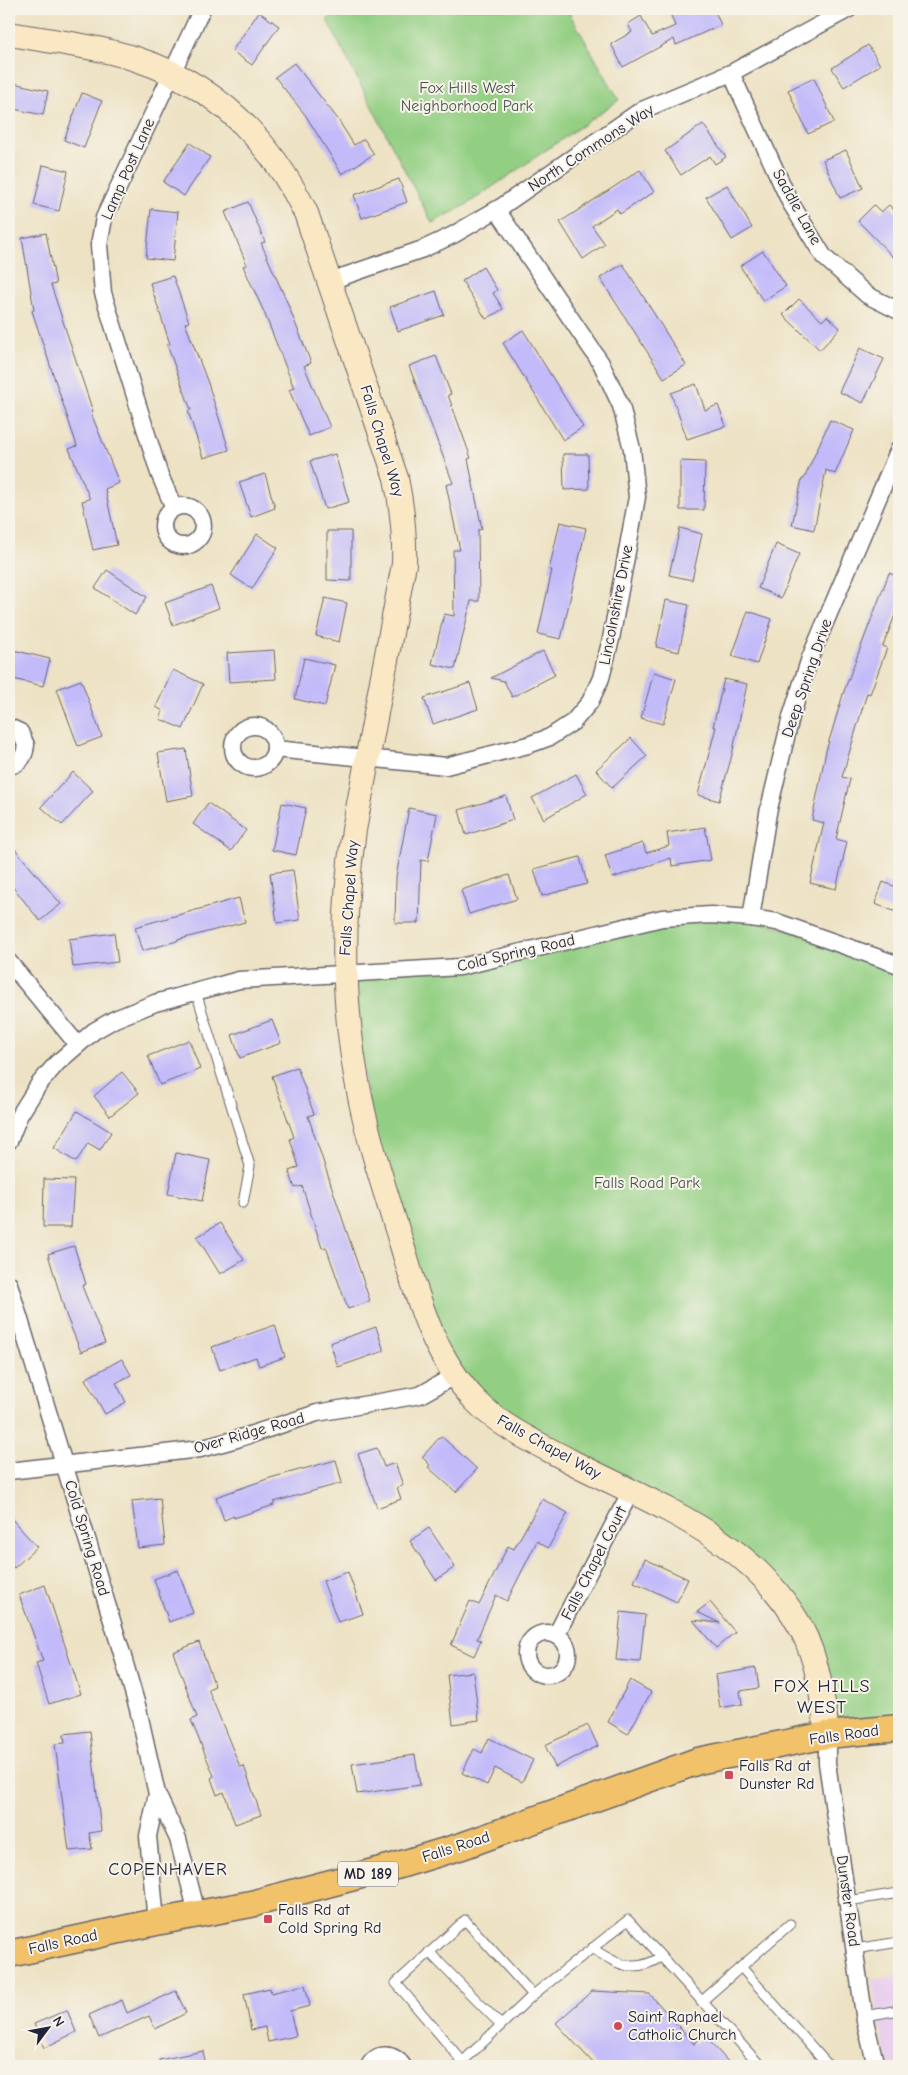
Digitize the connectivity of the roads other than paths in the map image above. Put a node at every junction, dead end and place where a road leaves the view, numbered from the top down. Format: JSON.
{"nodes":[{"id":1,"x":202,"y":9,"type":"edge"},
{"id":2,"x":849,"y":9,"type":"edge"},
{"id":3,"x":9,"y":34,"type":"edge"},
{"id":4,"x":171,"y":72,"type":"junction"},
{"id":5,"x":731,"y":73,"type":"junction"},
{"id":6,"x":497,"y":210,"type":"junction"},
{"id":7,"x":330,"y":281,"type":"junction"},
{"id":8,"x":899,"y":311,"type":"edge"},
{"id":9,"x":899,"y":449,"type":"edge"},
{"id":10,"x":174,"y":508,"type":"dead end"},
{"id":11,"x":9,"y":726,"type":"edge"},
{"id":12,"x":275,"y":749,"type":"dead end"},
{"id":13,"x":367,"y":758,"type":"junction"},
{"id":14,"x":9,"y":766,"type":"edge"},
{"id":15,"x":751,"y":918,"type":"junction"},
{"id":16,"x":9,"y":962,"type":"edge"},
{"id":17,"x":899,"y":965,"type":"edge"},
{"id":18,"x":345,"y":975,"type":"junction"},
{"id":19,"x":196,"y":992,"type":"junction"},
{"id":20,"x":77,"y":1044,"type":"junction"},
{"id":21,"x":9,"y":1142,"type":"edge"},
{"id":22,"x":244,"y":1203,"type":"dead end"},
{"id":23,"x":9,"y":1284,"type":"edge"},
{"id":24,"x":454,"y":1376,"type":"junction"},
{"id":25,"x":64,"y":1464,"type":"junction"},
{"id":26,"x":9,"y":1471,"type":"edge"},
{"id":27,"x":631,"y":1491,"type":"junction"},
{"id":28,"x":556,"y":1635,"type":"dead end"},
{"id":29,"x":899,"y":1728,"type":"edge"},
{"id":30,"x":827,"y":1736,"type":"junction"},
{"id":31,"x":157,"y":1794,"type":"junction"},
{"id":32,"x":899,"y":1893,"type":"edge"},
{"id":33,"x":848,"y":1901,"type":"junction"},
{"id":34,"x":197,"y":1913,"type":"junction"},
{"id":35,"x":156,"y":1922,"type":"junction"},
{"id":36,"x":790,"y":1924,"type":"dead end"},
{"id":37,"x":899,"y":1942,"type":"edge"},
{"id":38,"x":592,"y":1948,"type":"junction"},
{"id":39,"x":855,"y":1949,"type":"junction"},
{"id":40,"x":429,"y":1952,"type":"junction"},
{"id":41,"x":9,"y":1954,"type":"edge"},
{"id":42,"x":661,"y":1957,"type":"junction"},
{"id":43,"x":741,"y":1967,"type":"junction"},
{"id":44,"x":533,"y":1994,"type":"junction"},
{"id":45,"x":701,"y":2002,"type":"junction"},
{"id":46,"x":899,"y":2010,"type":"edge"},
{"id":47,"x":865,"y":2016,"type":"junction"},
{"id":48,"x":501,"y":2025,"type":"junction"},
{"id":49,"x":461,"y":2064,"type":"edge"},
{"id":50,"x":368,"y":2066,"type":"edge"},
{"id":51,"x":403,"y":2066,"type":"edge"},
{"id":52,"x":761,"y":2066,"type":"edge"},
{"id":53,"x":830,"y":2066,"type":"edge"},
{"id":54,"x":876,"y":2066,"type":"edge"}],
"edges":[{"from":1,"to":4,"type":"street","name":"Lamp Post Lane"},
{"from":2,"to":5,"type":"street","name":"North Commons Way"},
{"from":3,"to":4,"type":"street","name":"Falls Chapel Way"},
{"from":4,"to":7,"type":"street","name":"Falls Chapel Way"},
{"from":4,"to":10,"type":"street","name":"Lamp Post Lane"},
{"from":5,"to":6,"type":"street","name":"North Commons Way"},
{"from":5,"to":8,"type":"street","name":"Saddle Lane"},
{"from":6,"to":7,"type":"street","name":"North Commons Way"},
{"from":6,"to":13,"type":"street","name":"Lincolnshire Drive"},
{"from":7,"to":13,"type":"street","name":"Falls Chapel Way"},
{"from":9,"to":15,"type":"street","name":"Deep Spring Drive"},
{"from":11,"to":14,"type":"street"},
{"from":12,"to":13,"type":"street","name":"Lincolnshire Drive"},
{"from":13,"to":18,"type":"street","name":"Falls Chapel Way"},
{"from":15,"to":17,"type":"street","name":"Cold Spring Road"},
{"from":15,"to":18,"type":"street","name":"Cold Spring Road"},
{"from":16,"to":20,"type":"street"},
{"from":18,"to":19,"type":"street","name":"Cold Spring Road"},
{"from":18,"to":24,"type":"street","name":"Falls Chapel Way"},
{"from":19,"to":20,"type":"street","name":"Cold Spring Road"},
{"from":19,"to":22,"type":"lane"},
{"from":20,"to":21,"type":"street","name":"Cold Spring Road"},
{"from":23,"to":25,"type":"street","name":"Cold Spring Road"},
{"from":24,"to":25,"type":"street","name":"Over Ridge Road"},
{"from":24,"to":27,"type":"street","name":"Falls Chapel Way"},
{"from":25,"to":26,"type":"street","name":"Over Ridge Road"},
{"from":25,"to":31,"type":"street","name":"Cold Spring Road"},
{"from":27,"to":28,"type":"street","name":"Falls Chapel Court"},
{"from":27,"to":30,"type":"street","name":"Falls Chapel Way"},
{"from":29,"to":30,"type":"main road","name":"Falls Road","number":"MD 189"},
{"from":30,"to":33,"type":"street","name":"Dunster Road"},
{"from":30,"to":34,"type":"main road","name":"Falls Road","number":"MD 189"},
{"from":31,"to":34,"type":"street","name":"Cold Spring Road"},
{"from":31,"to":35,"type":"street","name":"Cold Spring Road"},
{"from":32,"to":33,"type":"lane"},
{"from":33,"to":39,"type":"street","name":"Dunster Road"},
{"from":34,"to":35,"type":"main road","name":"Falls Road","number":"MD 189"},
{"from":35,"to":41,"type":"main road","name":"Falls Road","number":"MD 189"},
{"from":36,"to":43,"type":"lane"},
{"from":37,"to":39,"type":"lane"},
{"from":38,"to":42,"type":"lane"},
{"from":38,"to":42,"type":"lane"},
{"from":38,"to":44,"type":"lane"},
{"from":39,"to":47,"type":"street","name":"Dunster Road"},
{"from":40,"to":44,"type":"lane"},
{"from":40,"to":48,"type":"lane"},
{"from":40,"to":49,"type":"lane"},
{"from":42,"to":45,"type":"lane"},
{"from":43,"to":45,"type":"lane"},
{"from":43,"to":53,"type":"lane"},
{"from":44,"to":48,"type":"lane"},
{"from":45,"to":52,"type":"lane"},
{"from":46,"to":47,"type":"lane"},
{"from":47,"to":54,"type":"street","name":"Dunster Road"},
{"from":48,"to":49,"type":"lane"},
{"from":50,"to":51,"type":"street"}]}
